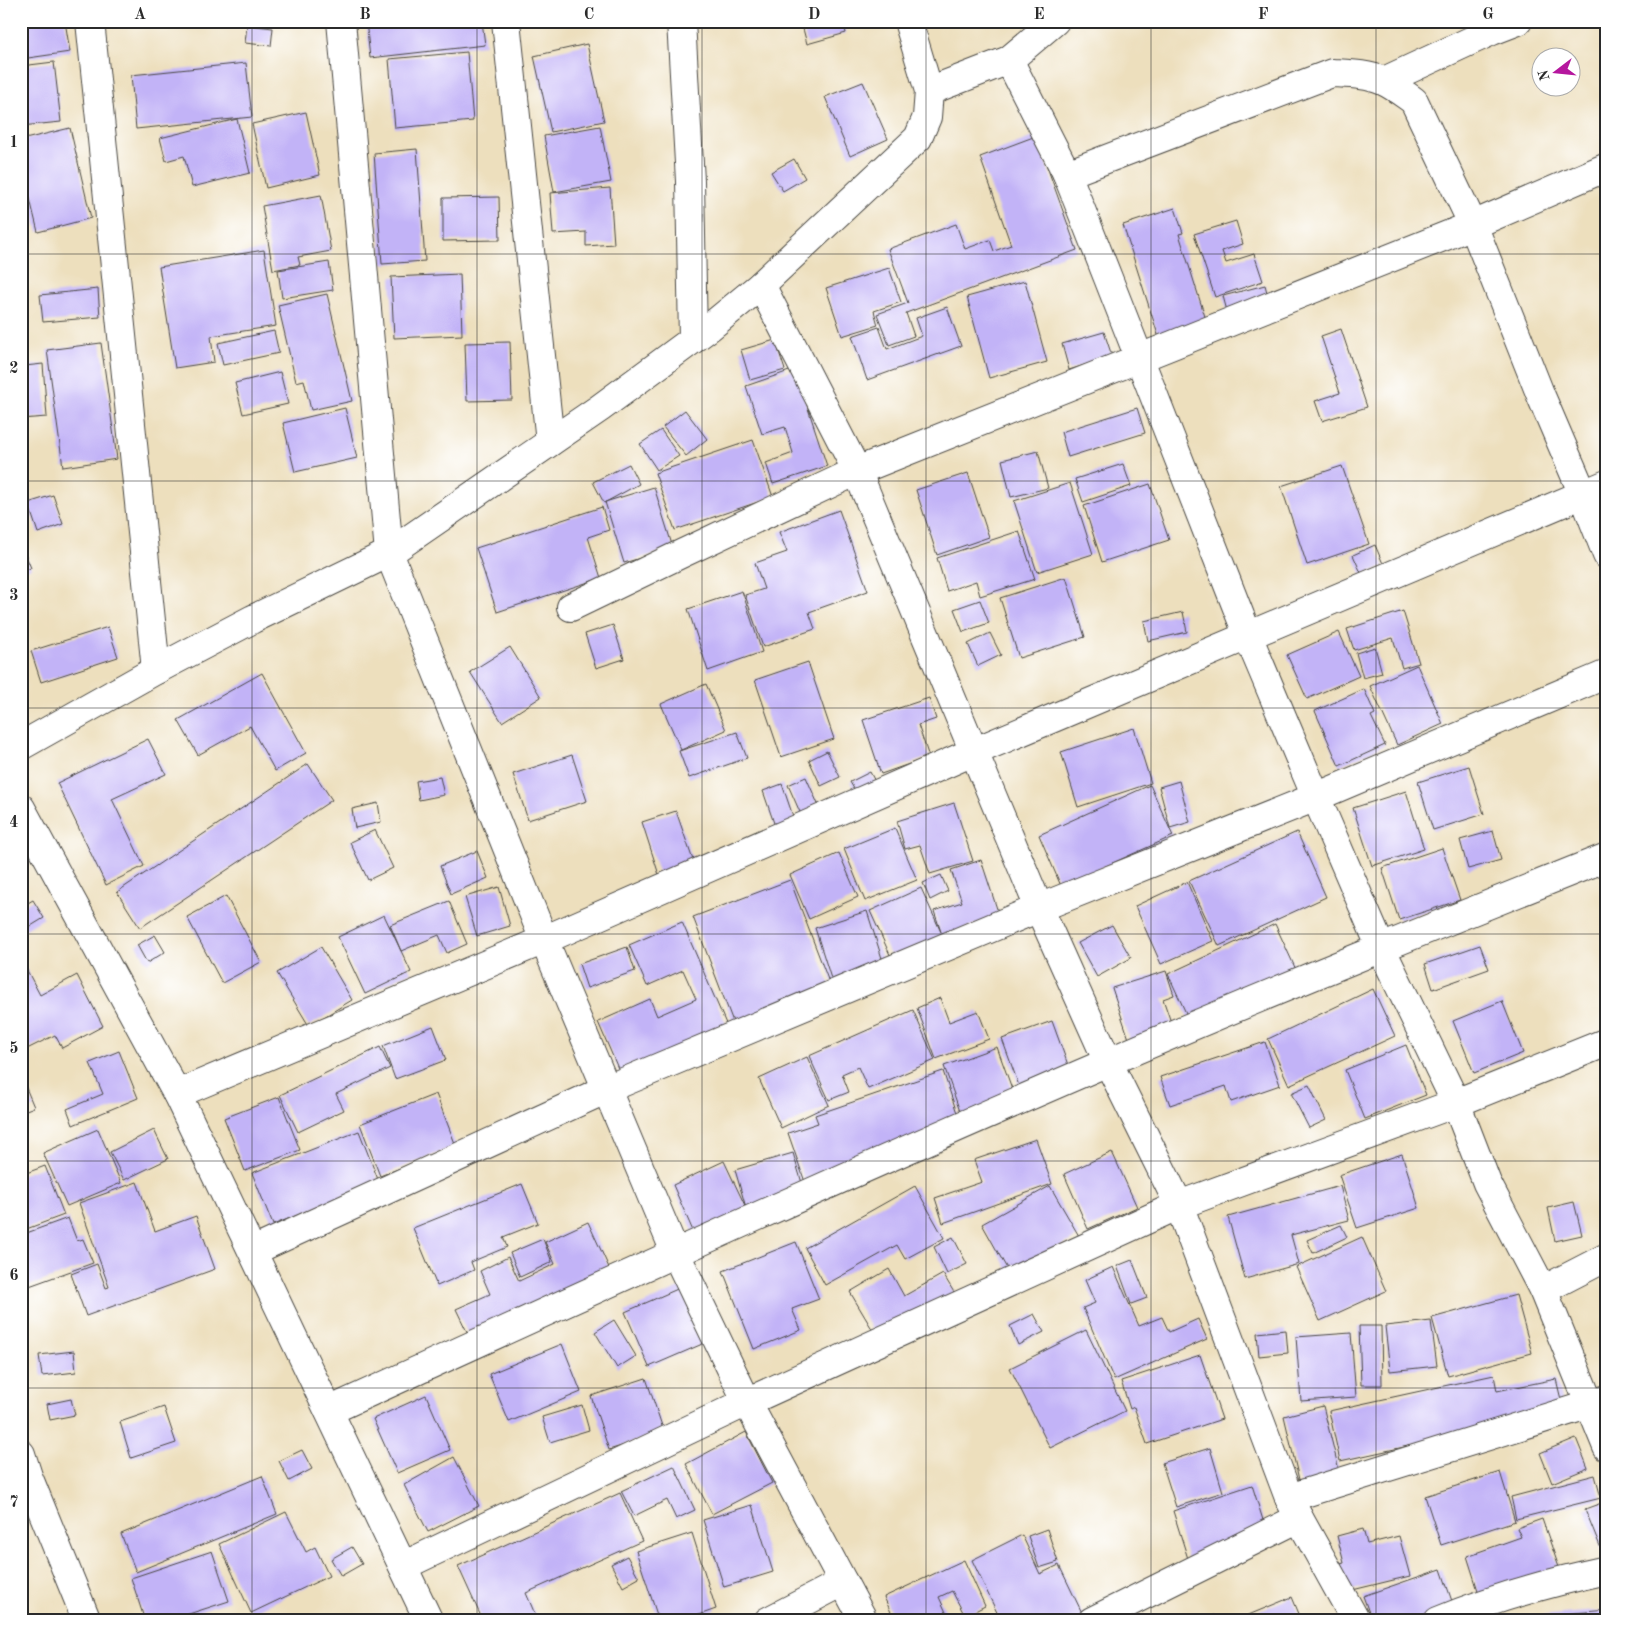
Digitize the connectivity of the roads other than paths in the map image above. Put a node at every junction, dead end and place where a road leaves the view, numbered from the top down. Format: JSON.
{"nodes":[{"id":1,"x":90,"y":21,"type":"edge"},
{"id":2,"x":341,"y":21,"type":"edge"},
{"id":3,"x":506,"y":21,"type":"edge"},
{"id":4,"x":681,"y":21,"type":"edge"},
{"id":5,"x":908,"y":21,"type":"edge"},
{"id":6,"x":1055,"y":21,"type":"edge"},
{"id":7,"x":1518,"y":21,"type":"edge"},
{"id":8,"x":1009,"y":60,"type":"junction"},
{"id":9,"x":1384,"y":81,"type":"junction"},
{"id":10,"x":929,"y":91,"type":"junction"},
{"id":11,"x":1607,"y":167,"type":"edge"},
{"id":12,"x":1067,"y":174,"type":"junction"},
{"id":13,"x":1473,"y":226,"type":"junction"},
{"id":14,"x":761,"y":285,"type":"junction"},
{"id":15,"x":693,"y":339,"type":"junction"},
{"id":16,"x":1139,"y":359,"type":"junction"},
{"id":17,"x":550,"y":442,"type":"junction"},
{"id":18,"x":857,"y":471,"type":"junction"},
{"id":19,"x":1595,"y":489,"type":"edge"},
{"id":20,"x":389,"y":553,"type":"junction"},
{"id":21,"x":1607,"y":556,"type":"edge"},
{"id":22,"x":571,"y":607,"type":"dead end"},
{"id":23,"x":1248,"y":636,"type":"junction"},
{"id":24,"x":156,"y":670,"type":"junction"},
{"id":25,"x":1607,"y":674,"type":"edge"},
{"id":26,"x":21,"y":746,"type":"edge"},
{"id":27,"x":973,"y":752,"type":"junction"},
{"id":28,"x":1316,"y":797,"type":"junction"},
{"id":29,"x":21,"y":808,"type":"edge"},
{"id":30,"x":1607,"y":857,"type":"edge"},
{"id":31,"x":1039,"y":908,"type":"junction"},
{"id":32,"x":544,"y":940,"type":"junction"},
{"id":33,"x":1381,"y":948,"type":"junction"},
{"id":34,"x":1607,"y":1042,"type":"edge"},
{"id":35,"x":1108,"y":1062,"type":"junction"},
{"id":36,"x":608,"y":1089,"type":"junction"},
{"id":37,"x":177,"y":1094,"type":"junction"},
{"id":38,"x":1456,"y":1103,"type":"junction"},
{"id":39,"x":1179,"y":1205,"type":"junction"},
{"id":40,"x":253,"y":1251,"type":"junction"},
{"id":41,"x":675,"y":1252,"type":"junction"},
{"id":42,"x":1607,"y":1257,"type":"edge"},
{"id":43,"x":1542,"y":1290,"type":"junction"},
{"id":44,"x":747,"y":1402,"type":"junction"},
{"id":45,"x":1599,"y":1402,"type":"edge"},
{"id":46,"x":329,"y":1411,"type":"junction"},
{"id":47,"x":1607,"y":1446,"type":"edge"},
{"id":48,"x":23,"y":1469,"type":"edge"},
{"id":49,"x":1294,"y":1508,"type":"junction"},
{"id":50,"x":402,"y":1566,"type":"junction"},
{"id":51,"x":1607,"y":1570,"type":"edge"},
{"id":52,"x":843,"y":1582,"type":"junction"},
{"id":53,"x":87,"y":1621,"type":"edge"},
{"id":54,"x":429,"y":1621,"type":"edge"},
{"id":55,"x":768,"y":1621,"type":"edge"},
{"id":56,"x":864,"y":1621,"type":"edge"},
{"id":57,"x":1092,"y":1621,"type":"edge"},
{"id":58,"x":1356,"y":1621,"type":"edge"},
{"id":59,"x":1438,"y":1621,"type":"edge"}],
"edges":[{"from":1,"to":24,"type":"street"},
{"from":2,"to":20,"type":"street"},
{"from":3,"to":17,"type":"street"},
{"from":4,"to":15,"type":"street"},
{"from":5,"to":10,"type":"street"},
{"from":6,"to":8,"type":"street"},
{"from":7,"to":9,"type":"street"},
{"from":8,"to":10,"type":"street"},
{"from":8,"to":12,"type":"street"},
{"from":9,"to":12,"type":"street"},
{"from":9,"to":13,"type":"street"},
{"from":10,"to":14,"type":"street"},
{"from":11,"to":13,"type":"street"},
{"from":12,"to":16,"type":"street"},
{"from":13,"to":16,"type":"street"},
{"from":13,"to":19,"type":"street"},
{"from":14,"to":15,"type":"street"},
{"from":14,"to":18,"type":"street"},
{"from":15,"to":17,"type":"street"},
{"from":16,"to":18,"type":"street"},
{"from":16,"to":23,"type":"street"},
{"from":17,"to":20,"type":"street"},
{"from":18,"to":22,"type":"street"},
{"from":18,"to":27,"type":"street"},
{"from":19,"to":21,"type":"street"},
{"from":19,"to":23,"type":"street"},
{"from":20,"to":24,"type":"street"},
{"from":20,"to":32,"type":"street"},
{"from":23,"to":27,"type":"street"},
{"from":23,"to":28,"type":"street"},
{"from":24,"to":26,"type":"street"},
{"from":25,"to":28,"type":"street"},
{"from":27,"to":31,"type":"street"},
{"from":27,"to":32,"type":"street"},
{"from":28,"to":31,"type":"street"},
{"from":28,"to":33,"type":"street"},
{"from":29,"to":37,"type":"street"},
{"from":30,"to":33,"type":"street"},
{"from":31,"to":35,"type":"street"},
{"from":31,"to":36,"type":"street"},
{"from":32,"to":36,"type":"street"},
{"from":32,"to":37,"type":"street"},
{"from":33,"to":35,"type":"street"},
{"from":33,"to":38,"type":"street"},
{"from":34,"to":38,"type":"street"},
{"from":35,"to":39,"type":"street"},
{"from":35,"to":41,"type":"street"},
{"from":36,"to":40,"type":"street"},
{"from":36,"to":41,"type":"street"},
{"from":37,"to":40,"type":"street"},
{"from":38,"to":39,"type":"street"},
{"from":38,"to":43,"type":"street"},
{"from":39,"to":44,"type":"street"},
{"from":39,"to":49,"type":"street"},
{"from":40,"to":46,"type":"street"},
{"from":41,"to":44,"type":"street"},
{"from":41,"to":46,"type":"street"},
{"from":42,"to":43,"type":"street"},
{"from":43,"to":45,"type":"street"},
{"from":44,"to":50,"type":"street"},
{"from":44,"to":52,"type":"street"},
{"from":45,"to":47,"type":"street"},
{"from":45,"to":49,"type":"street"},
{"from":46,"to":50,"type":"street"},
{"from":48,"to":53,"type":"street"},
{"from":49,"to":57,"type":"street"},
{"from":49,"to":58,"type":"street"},
{"from":50,"to":54,"type":"street"},
{"from":51,"to":59,"type":"street"},
{"from":52,"to":55,"type":"street"},
{"from":52,"to":56,"type":"street"}]}
